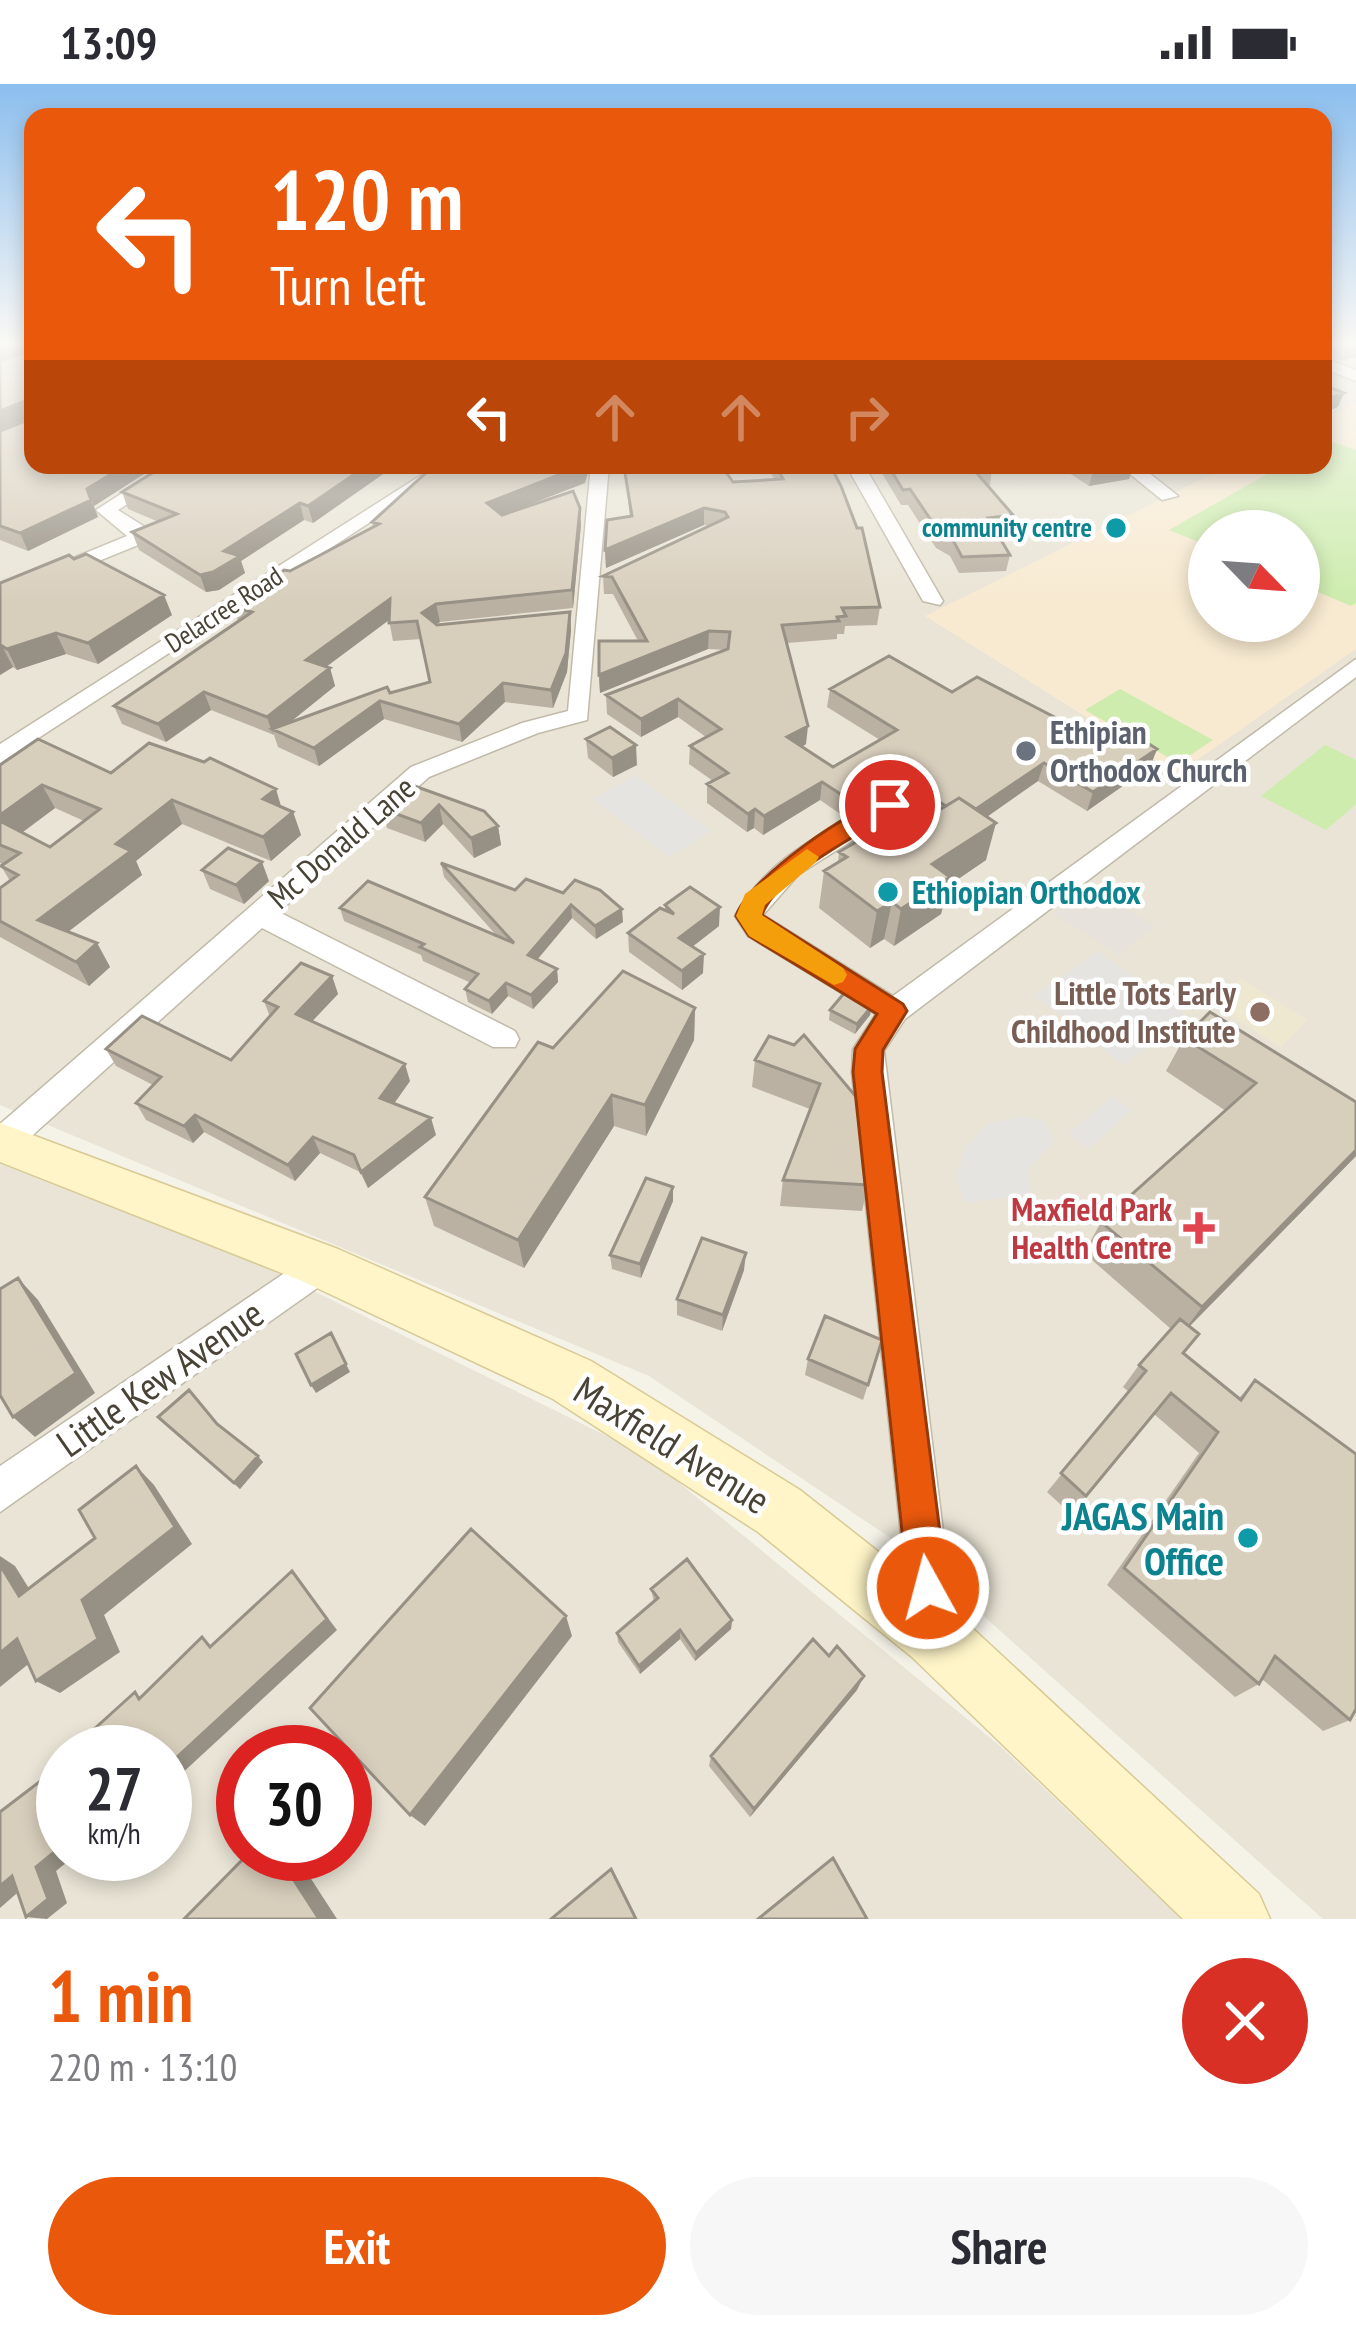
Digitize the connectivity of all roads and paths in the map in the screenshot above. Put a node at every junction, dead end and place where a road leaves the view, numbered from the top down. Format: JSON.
{"nodes":[{"id":1,"x":164,"y":474,"type":"edge"},
{"id":2,"x":435,"y":474,"type":"edge"},
{"id":3,"x":859,"y":474,"type":"edge"},
{"id":4,"x":1140,"y":474,"type":"edge"},
{"id":5,"x":598,"y":483,"type":"edge"},
{"id":6,"x":1169,"y":496,"type":"dead end"},
{"id":7,"x":0,"y":595,"type":"edge"},
{"id":8,"x":933,"y":602,"type":"dead end"},
{"id":9,"x":1356,"y":666,"type":"edge"},
{"id":10,"x":0,"y":755,"type":"edge"},
{"id":11,"x":890,"y":805,"type":"dead end"},
{"id":12,"x":259,"y":914,"type":"junction"},
{"id":13,"x":894,"y":1011,"type":"junction"},
{"id":14,"x":504,"y":1039,"type":"dead end"},
{"id":15,"x":0,"y":1143,"type":"edge"},
{"id":16,"x":320,"y":1265,"type":"junction"},
{"id":17,"x":0,"y":1491,"type":"edge"},
{"id":18,"x":934,"y":1635,"type":"junction"},
{"id":19,"x":1234,"y":1919,"type":"edge"}],
"edges":[{"from":1,"to":7,"type":"street"},
{"from":2,"to":10,"type":"street","name":"Delacree Road"},
{"from":3,"to":8,"type":"street"},
{"from":4,"to":6,"type":"street"},
{"from":5,"to":12,"type":"street","name":"Mc Donald Lane"},
{"from":9,"to":13,"type":"street"},
{"from":11,"to":13,"type":"street"},
{"from":12,"to":14,"type":"street"},
{"from":12,"to":15,"type":"street","name":"Mc Donald Lane"},
{"from":13,"to":18,"type":"street"},
{"from":15,"to":16,"type":"main road","name":"Maxfield Avenue"},
{"from":16,"to":17,"type":"street","name":"Little Kew Avenue"},
{"from":16,"to":18,"type":"main road","name":"Maxfield Avenue"},
{"from":18,"to":19,"type":"main road","name":"Maxfield Avenue"}]}
